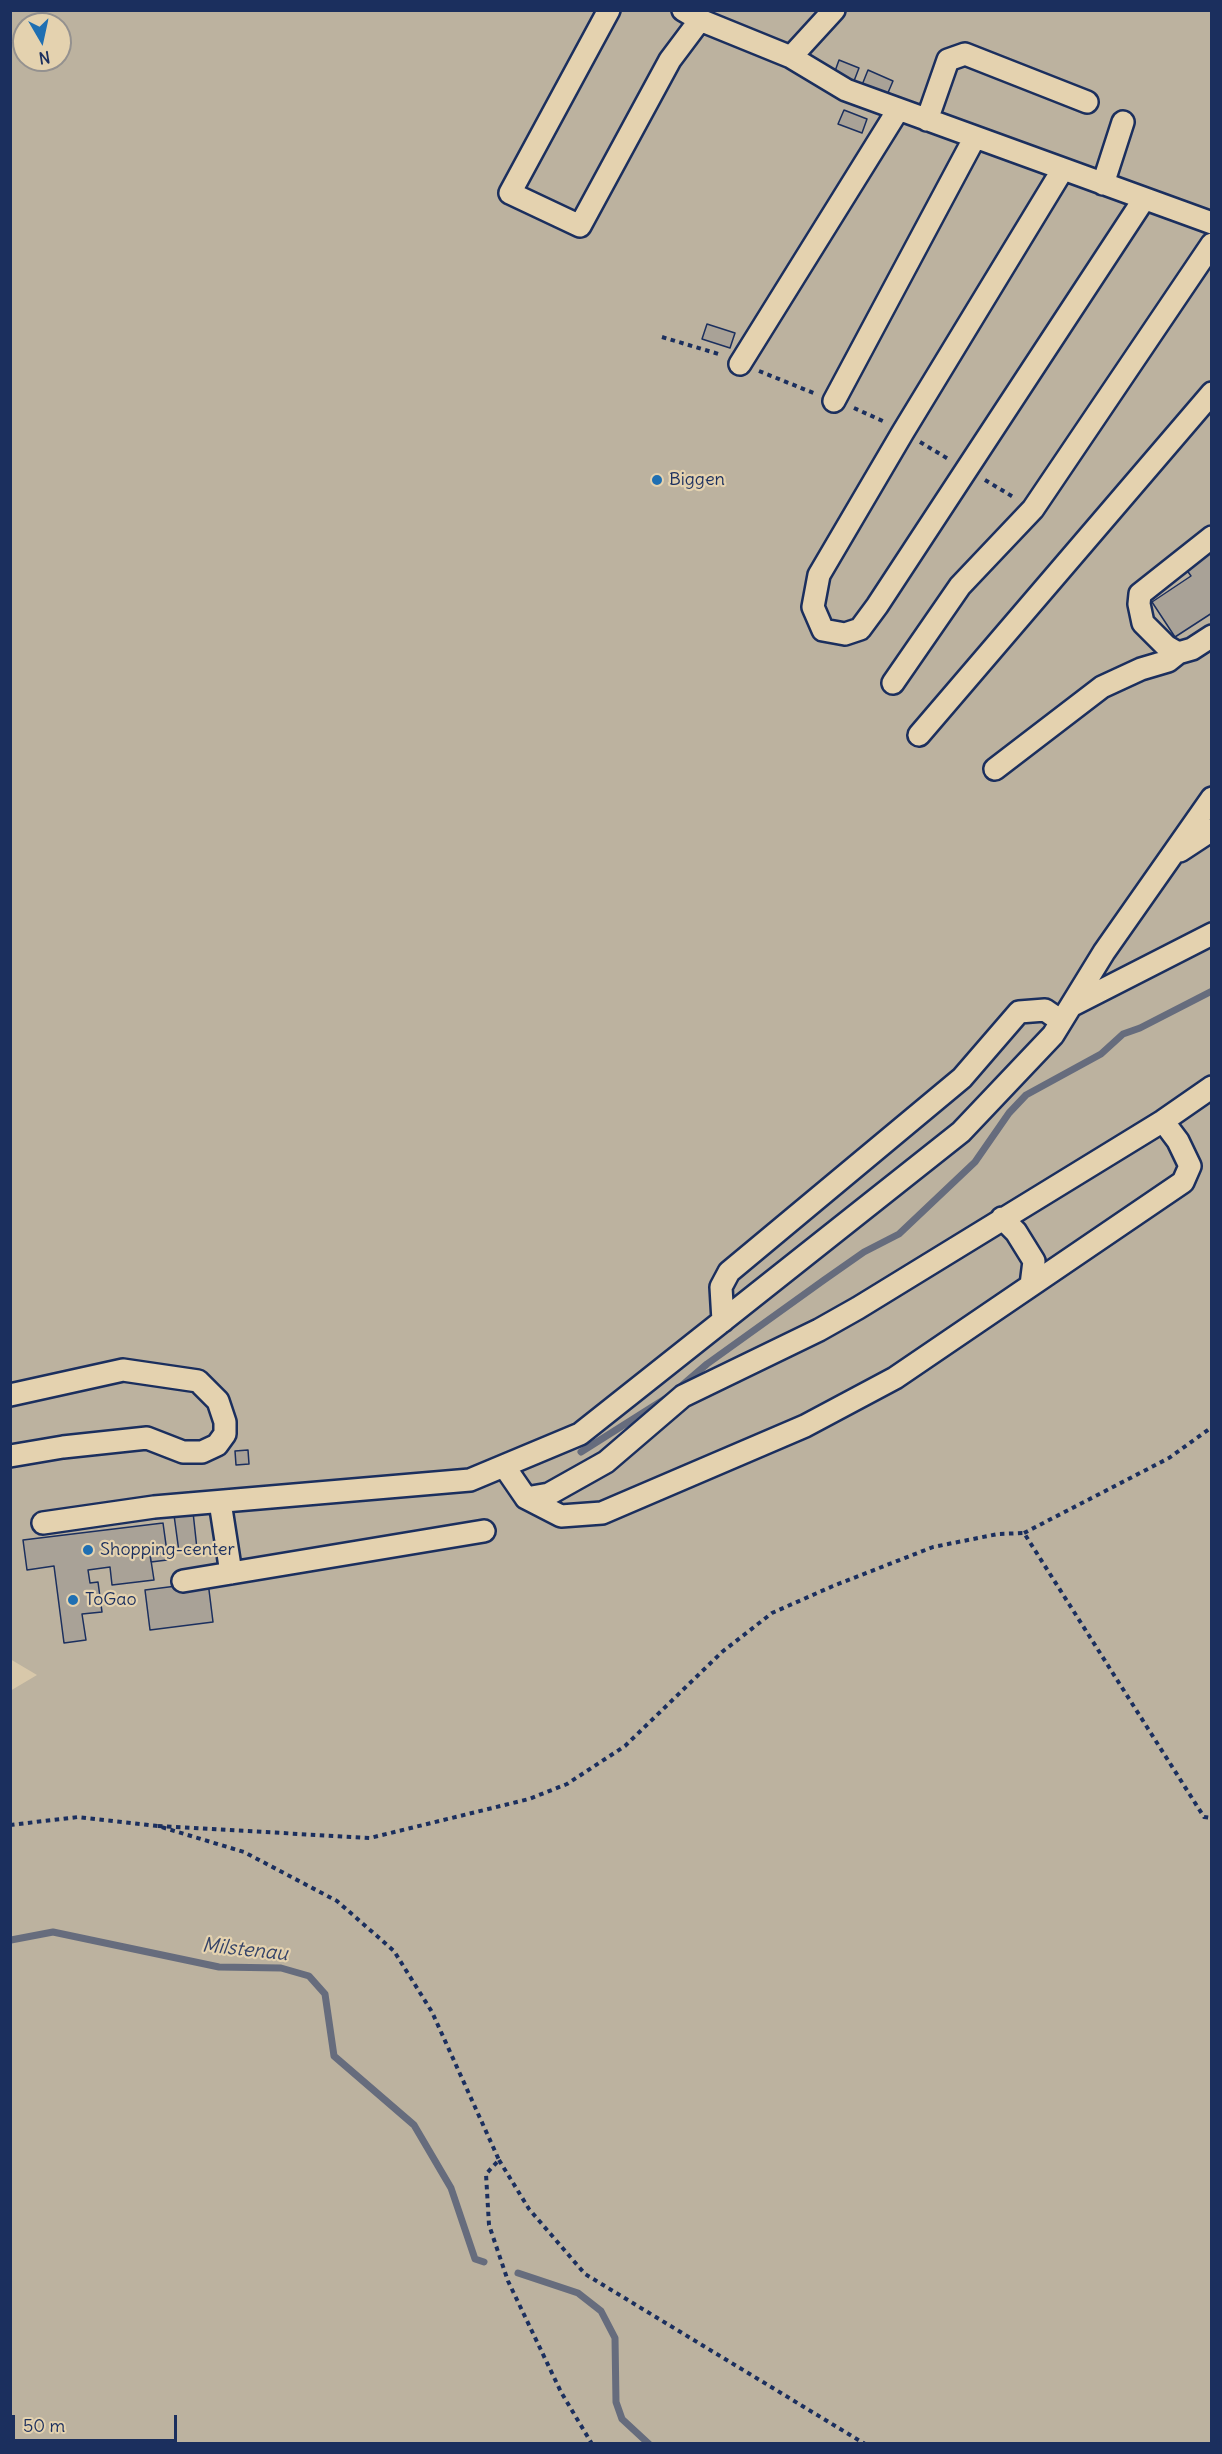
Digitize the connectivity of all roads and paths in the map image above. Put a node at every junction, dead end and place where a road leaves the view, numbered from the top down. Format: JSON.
{"nodes":[{"id":1,"x":609,"y":10,"type":"edge"},
{"id":2,"x":834,"y":10,"type":"edge"},
{"id":3,"x":692,"y":15,"type":"edge"},
{"id":4,"x":791,"y":57,"type":"junction"},
{"id":5,"x":1087,"y":102,"type":"dead end"},
{"id":6,"x":898,"y":110,"type":"junction"},
{"id":7,"x":927,"y":120,"type":"junction"},
{"id":8,"x":1123,"y":122,"type":"dead end"},
{"id":9,"x":975,"y":137,"type":"junction"},
{"id":10,"x":1063,"y":169,"type":"junction"},
{"id":11,"x":1102,"y":184,"type":"junction"},
{"id":12,"x":1144,"y":199,"type":"junction"},
{"id":13,"x":1212,"y":223,"type":"edge"},
{"id":14,"x":1212,"y":244,"type":"edge"},
{"id":15,"x":740,"y":364,"type":"dead end"},
{"id":16,"x":1212,"y":393,"type":"edge"},
{"id":17,"x":834,"y":401,"type":"dead end"},
{"id":18,"x":1212,"y":537,"type":"edge"},
{"id":19,"x":1212,"y":636,"type":"edge"},
{"id":20,"x":1178,"y":653,"type":"junction"},
{"id":21,"x":893,"y":683,"type":"dead end"},
{"id":22,"x":919,"y":735,"type":"dead end"},
{"id":23,"x":995,"y":769,"type":"dead end"},
{"id":24,"x":1212,"y":798,"type":"edge"},
{"id":25,"x":1212,"y":830,"type":"edge"},
{"id":26,"x":1170,"y":858,"type":"junction"},
{"id":27,"x":1212,"y":934,"type":"edge"},
{"id":28,"x":1066,"y":1014,"type":"junction"},
{"id":29,"x":1212,"y":1087,"type":"edge"},
{"id":30,"x":1163,"y":1121,"type":"junction"},
{"id":31,"x":1002,"y":1218,"type":"junction"},
{"id":32,"x":1031,"y":1285,"type":"junction"},
{"id":33,"x":723,"y":1321,"type":"junction"},
{"id":34,"x":10,"y":1395,"type":"edge"},
{"id":35,"x":1212,"y":1427,"type":"edge"},
{"id":36,"x":10,"y":1456,"type":"edge"},
{"id":37,"x":504,"y":1466,"type":"junction"},
{"id":38,"x":526,"y":1498,"type":"junction"},
{"id":39,"x":220,"y":1502,"type":"junction"},
{"id":40,"x":44,"y":1523,"type":"dead end"},
{"id":41,"x":484,"y":1531,"type":"dead end"},
{"id":42,"x":1024,"y":1533,"type":"junction"},
{"id":43,"x":231,"y":1573,"type":"junction"},
{"id":44,"x":183,"y":1581,"type":"dead end"},
{"id":45,"x":1212,"y":1818,"type":"edge"},
{"id":46,"x":10,"y":1825,"type":"edge"},
{"id":47,"x":158,"y":1826,"type":"junction"},
{"id":48,"x":499,"y":2160,"type":"junction"},
{"id":49,"x":592,"y":2444,"type":"edge"},
{"id":50,"x":865,"y":2444,"type":"edge"}],
"edges":[{"from":1,"to":3,"type":"lane"},
{"from":2,"to":4,"type":"lane"},
{"from":3,"to":4,"type":"lane"},
{"from":4,"to":6,"type":"lane"},
{"from":5,"to":7,"type":"lane"},
{"from":6,"to":7,"type":"lane"},
{"from":6,"to":15,"type":"lane"},
{"from":7,"to":9,"type":"lane"},
{"from":8,"to":11,"type":"lane"},
{"from":9,"to":10,"type":"lane"},
{"from":9,"to":17,"type":"lane"},
{"from":10,"to":11,"type":"lane"},
{"from":10,"to":12,"type":"lane"},
{"from":11,"to":12,"type":"lane"},
{"from":12,"to":13,"type":"lane"},
{"from":14,"to":21,"type":"lane"},
{"from":16,"to":22,"type":"lane"},
{"from":18,"to":20,"type":"lane"},
{"from":19,"to":20,"type":"lane"},
{"from":20,"to":23,"type":"lane"},
{"from":24,"to":26,"type":"lane"},
{"from":25,"to":26,"type":"lane"},
{"from":26,"to":28,"type":"lane"},
{"from":27,"to":28,"type":"lane"},
{"from":28,"to":33,"type":"lane"},
{"from":28,"to":33,"type":"lane"},
{"from":29,"to":30,"type":"lane"},
{"from":30,"to":31,"type":"lane"},
{"from":30,"to":32,"type":"lane"},
{"from":31,"to":32,"type":"lane"},
{"from":31,"to":38,"type":"lane"},
{"from":32,"to":38,"type":"lane"},
{"from":33,"to":37,"type":"lane"},
{"from":34,"to":36,"type":"lane"},
{"from":35,"to":42,"type":"path"},
{"from":37,"to":38,"type":"lane"},
{"from":37,"to":39,"type":"lane"},
{"from":39,"to":40,"type":"lane"},
{"from":39,"to":43,"type":"lane"},
{"from":41,"to":43,"type":"lane"},
{"from":42,"to":45,"type":"path"},
{"from":42,"to":47,"type":"path"},
{"from":43,"to":44,"type":"lane"},
{"from":46,"to":47,"type":"path"},
{"from":47,"to":48,"type":"path"},
{"from":48,"to":49,"type":"path"},
{"from":48,"to":50,"type":"path"}]}
